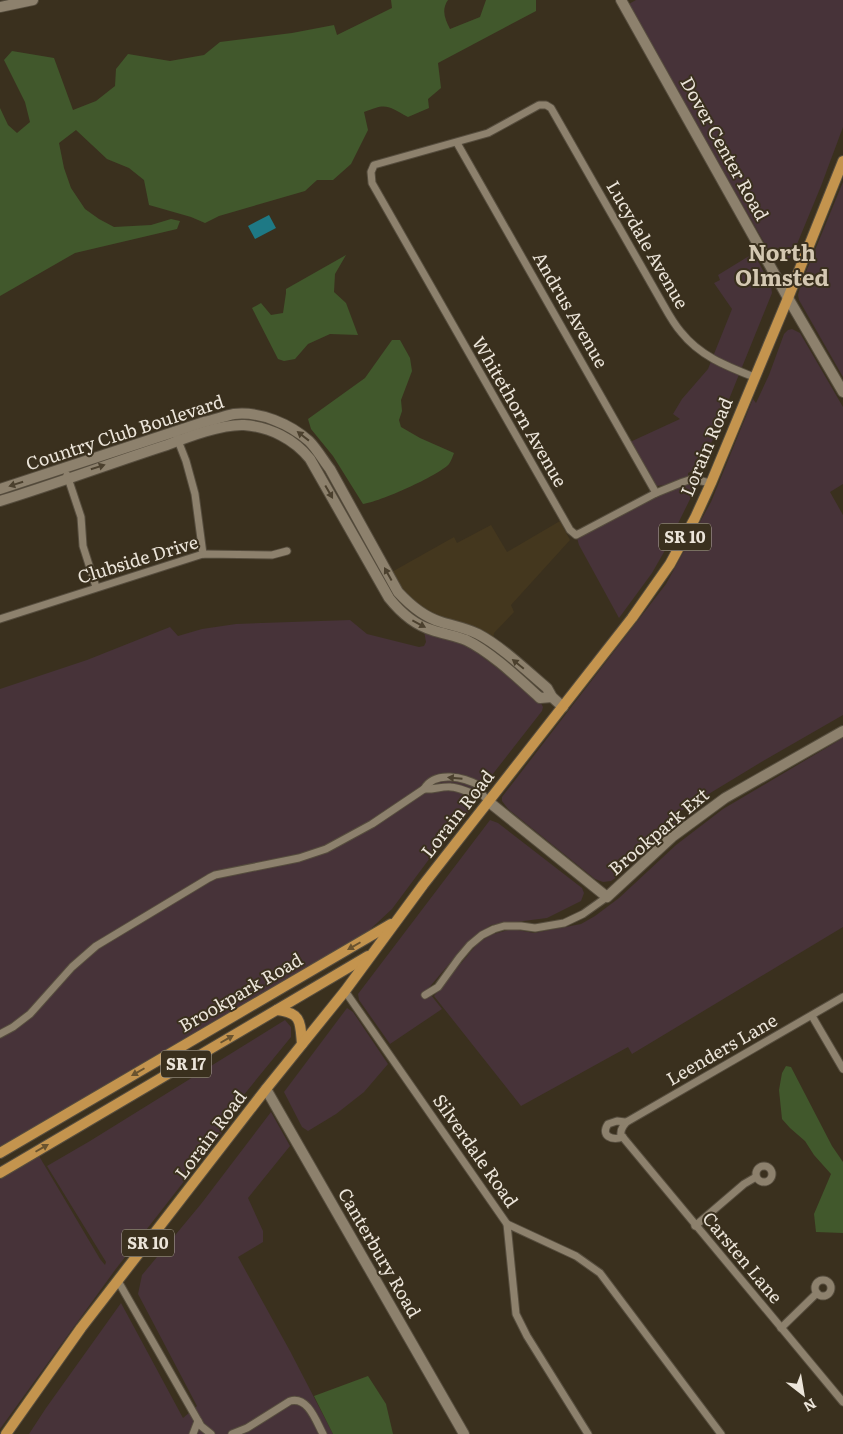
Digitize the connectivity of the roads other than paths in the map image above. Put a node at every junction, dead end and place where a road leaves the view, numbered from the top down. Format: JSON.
{"nodes":[{"id":1,"x":33,"y":0,"type":"edge"},
{"id":2,"x":621,"y":0,"type":"edge"},
{"id":3,"x":0,"y":7,"type":"edge"},
{"id":4,"x":457,"y":143,"type":"junction"},
{"id":5,"x":843,"y":161,"type":"edge"},
{"id":6,"x":788,"y":298,"type":"junction"},
{"id":7,"x":754,"y":377,"type":"junction"},
{"id":8,"x":843,"y":392,"type":"edge"},
{"id":9,"x":177,"y":436,"type":"junction"},
{"id":10,"x":67,"y":473,"type":"junction"},
{"id":11,"x":711,"y":482,"type":"junction"},
{"id":12,"x":0,"y":489,"type":"edge"},
{"id":13,"x":656,"y":493,"type":"junction"},
{"id":14,"x":0,"y":501,"type":"edge"},
{"id":15,"x":287,"y":551,"type":"dead end"},
{"id":16,"x":203,"y":554,"type":"junction"},
{"id":17,"x":96,"y":588,"type":"junction"},
{"id":18,"x":0,"y":619,"type":"edge"},
{"id":19,"x":563,"y":706,"type":"junction"},
{"id":20,"x":843,"y":731,"type":"edge"},
{"id":21,"x":424,"y":789,"type":"junction"},
{"id":22,"x":485,"y":798,"type":"junction"},
{"id":23,"x":607,"y":897,"type":"junction"},
{"id":24,"x":396,"y":921,"type":"junction"},
{"id":25,"x":372,"y":954,"type":"junction"},
{"id":26,"x":345,"y":991,"type":"junction"},
{"id":27,"x":425,"y":996,"type":"dead end"},
{"id":28,"x":843,"y":997,"type":"edge"},
{"id":29,"x":277,"y":1010,"type":"junction"},
{"id":30,"x":812,"y":1016,"type":"junction"},
{"id":31,"x":0,"y":1034,"type":"edge"},
{"id":32,"x":302,"y":1044,"type":"junction"},
{"id":33,"x":843,"y":1069,"type":"edge"},
{"id":34,"x":266,"y":1089,"type":"junction"},
{"id":35,"x":625,"y":1122,"type":"junction"},
{"id":36,"x":622,"y":1135,"type":"junction"},
{"id":37,"x":0,"y":1153,"type":"edge"},
{"id":38,"x":0,"y":1173,"type":"edge"},
{"id":39,"x":756,"y":1177,"type":"dead end"},
{"id":40,"x":507,"y":1224,"type":"junction"},
{"id":41,"x":695,"y":1226,"type":"junction"},
{"id":42,"x":118,"y":1281,"type":"junction"},
{"id":43,"x":818,"y":1293,"type":"dead end"},
{"id":44,"x":781,"y":1328,"type":"junction"},
{"id":45,"x":843,"y":1402,"type":"edge"},
{"id":46,"x":198,"y":1421,"type":"junction"},
{"id":47,"x":6,"y":1434,"type":"edge"},
{"id":48,"x":194,"y":1434,"type":"edge"},
{"id":49,"x":211,"y":1434,"type":"edge"},
{"id":50,"x":232,"y":1434,"type":"edge"},
{"id":51,"x":324,"y":1434,"type":"edge"},
{"id":52,"x":464,"y":1434,"type":"edge"},
{"id":53,"x":588,"y":1434,"type":"edge"},
{"id":54,"x":721,"y":1434,"type":"edge"}],
"edges":[{"from":1,"to":3,"type":"street"},
{"from":2,"to":6,"type":"street","name":"Dover Center Road"},
{"from":4,"to":7,"type":"street","name":"Lucydale Avenue"},
{"from":4,"to":13,"type":"street","name":"Andrus Avenue"},
{"from":4,"to":13,"type":"street","name":"Whitethorn Avenue"},
{"from":5,"to":6,"type":"main road","name":"Lorain Road","number":"SR 10"},
{"from":6,"to":7,"type":"main road","name":"Lorain Road","number":"SR 10"},
{"from":6,"to":8,"type":"street","name":"Dover Center Road"},
{"from":7,"to":11,"type":"main road","name":"Lorain Road","number":"SR 10"},
{"from":9,"to":10,"type":"street","name":"Country Club Boulevard"},
{"from":9,"to":16,"type":"street"},
{"from":9,"to":19,"type":"street","name":"Country Club Boulevard"},
{"from":10,"to":12,"type":"street","name":"Country Club Boulevard","one_way":true},
{"from":10,"to":14,"type":"street","name":"Country Club Boulevard"},
{"from":10,"to":17,"type":"street"},
{"from":11,"to":13,"type":"street","name":"Whitethorn Avenue"},
{"from":11,"to":19,"type":"main road","name":"Lorain Road","number":"SR 10"},
{"from":15,"to":16,"type":"street","name":"Clubside Drive"},
{"from":16,"to":17,"type":"street","name":"Clubside Drive"},
{"from":17,"to":18,"type":"street","name":"Clubside Drive"},
{"from":19,"to":22,"type":"main road","name":"Lorain Road","number":"SR 10"},
{"from":20,"to":23,"type":"street","name":"Brookpark Ext"},
{"from":21,"to":22,"type":"street"},
{"from":22,"to":21,"type":"street","one_way":true},
{"from":21,"to":31,"type":"street"},
{"from":22,"to":23,"type":"street"},
{"from":22,"to":24,"type":"main road","name":"Lorain Road","number":"SR 10"},
{"from":23,"to":27,"type":"street","name":"Brookpark Ext"},
{"from":24,"to":25,"type":"main road","name":"Lorain Road","number":"SR 10"},
{"from":24,"to":37,"type":"main road","name":"Brookpark Road","number":"SR 17","one_way":true},
{"from":25,"to":26,"type":"main road","name":"Lorain Road","number":"SR 10"},
{"from":25,"to":29,"type":"main road","name":"Brookpark Road","number":"SR 17"},
{"from":26,"to":32,"type":"main road","name":"Lorain Road","number":"SR 10"},
{"from":26,"to":40,"type":"street","name":"Silverdale Road"},
{"from":28,"to":30,"type":"street","name":"Leenders Lane"},
{"from":29,"to":32,"type":"main road"},
{"from":38,"to":29,"type":"main road","name":"Brookpark Road","number":"SR 17","one_way":true},
{"from":30,"to":33,"type":"street"},
{"from":30,"to":35,"type":"street","name":"Leenders Lane"},
{"from":32,"to":34,"type":"main road","name":"Lorain Road","number":"SR 10"},
{"from":34,"to":42,"type":"main road","name":"Lorain Road","number":"SR 10"},
{"from":34,"to":52,"type":"street","name":"Canterbury Road"},
{"from":35,"to":36,"type":"street"},
{"from":35,"to":36,"type":"street"},
{"from":36,"to":41,"type":"street","name":"Carsten Lane"},
{"from":39,"to":41,"type":"street"},
{"from":40,"to":53,"type":"street"},
{"from":40,"to":54,"type":"street","name":"Silverdale Road"},
{"from":41,"to":44,"type":"street","name":"Carsten Lane"},
{"from":42,"to":46,"type":"street"},
{"from":42,"to":47,"type":"main road","name":"Lorain Road","number":"SR 10"},
{"from":43,"to":44,"type":"street"},
{"from":44,"to":45,"type":"street","name":"Carsten Lane"},
{"from":46,"to":48,"type":"street"},
{"from":46,"to":49,"type":"street"},
{"from":50,"to":51,"type":"street"}]}
